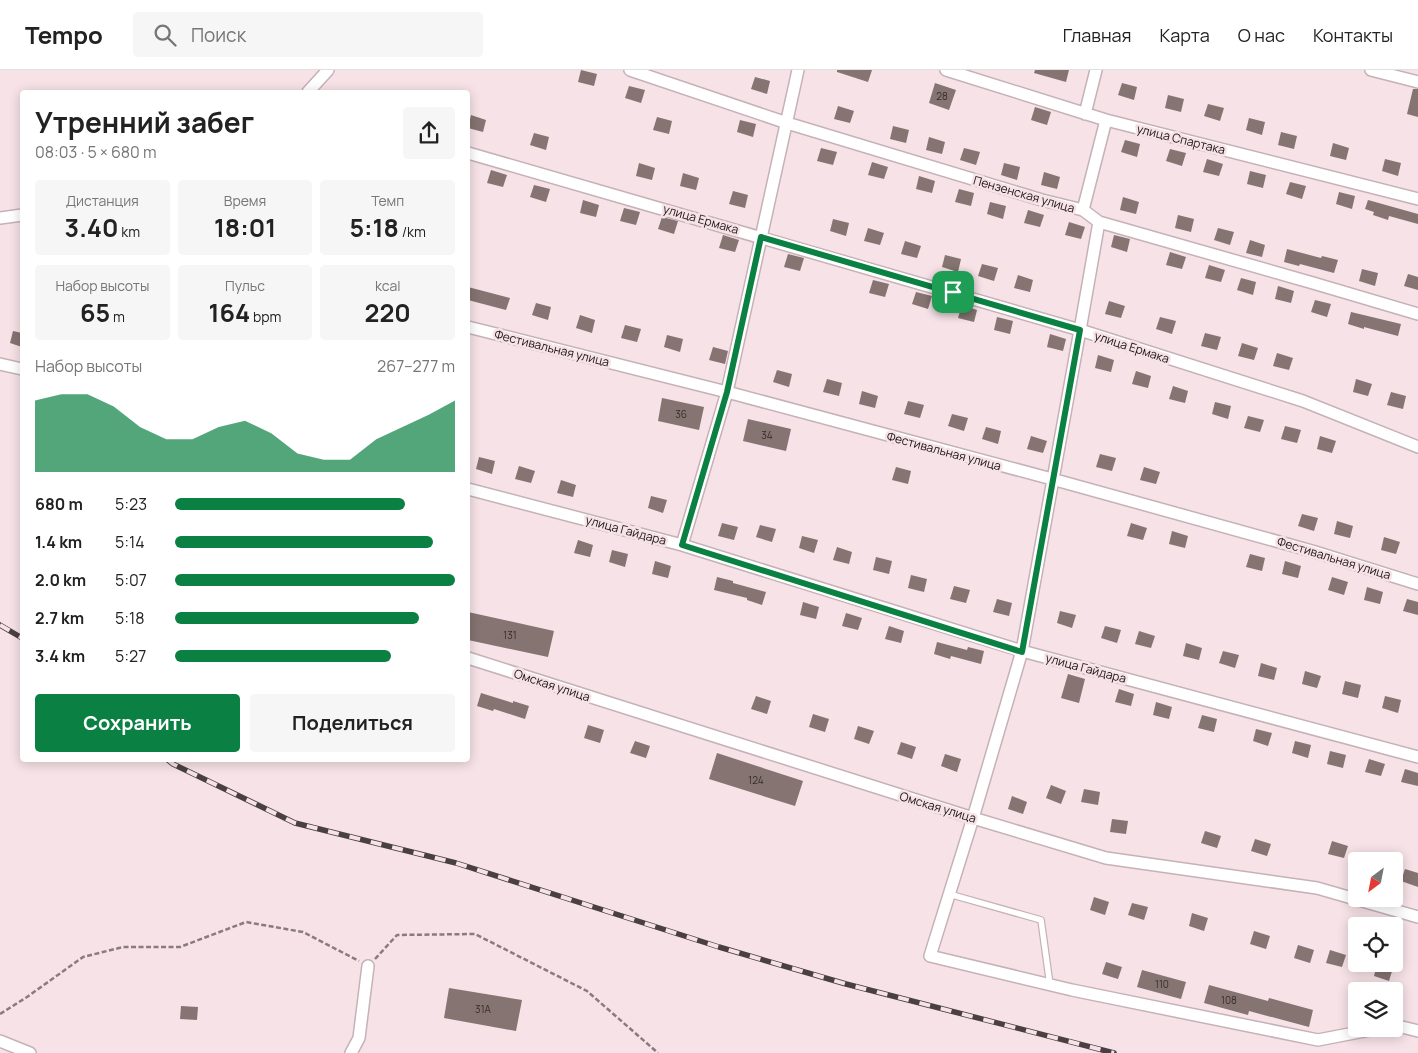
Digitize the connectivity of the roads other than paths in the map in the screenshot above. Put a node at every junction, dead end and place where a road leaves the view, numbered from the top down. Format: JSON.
{"nodes":[{"id":1,"x":328,"y":70,"type":"edge"},
{"id":2,"x":630,"y":70,"type":"edge"},
{"id":3,"x":798,"y":70,"type":"edge"},
{"id":4,"x":946,"y":70,"type":"edge"},
{"id":5,"x":1096,"y":70,"type":"edge"},
{"id":6,"x":1371,"y":70,"type":"edge"},
{"id":7,"x":1418,"y":82,"type":"edge"},
{"id":8,"x":310,"y":90,"type":"edge"},
{"id":9,"x":1086,"y":114,"type":"junction"},
{"id":10,"x":1106,"y":120,"type":"junction"},
{"id":11,"x":787,"y":123,"type":"junction"},
{"id":12,"x":470,"y":154,"type":"edge"},
{"id":13,"x":1418,"y":199,"type":"edge"},
{"id":14,"x":1083,"y":210,"type":"junction"},
{"id":15,"x":20,"y":215,"type":"edge"},
{"id":16,"x":0,"y":218,"type":"edge"},
{"id":17,"x":1098,"y":222,"type":"junction"},
{"id":18,"x":761,"y":237,"type":"junction"},
{"id":19,"x":1418,"y":314,"type":"edge"},
{"id":20,"x":470,"y":328,"type":"edge"},
{"id":21,"x":1080,"y":330,"type":"junction"},
{"id":22,"x":0,"y":364,"type":"edge"},
{"id":23,"x":20,"y":369,"type":"edge"},
{"id":24,"x":727,"y":392,"type":"junction"},
{"id":25,"x":1418,"y":447,"type":"edge"},
{"id":26,"x":1052,"y":480,"type":"junction"},
{"id":27,"x":470,"y":490,"type":"edge"},
{"id":28,"x":682,"y":545,"type":"junction"},
{"id":29,"x":1418,"y":584,"type":"edge"},
{"id":30,"x":1022,"y":652,"type":"junction"},
{"id":31,"x":470,"y":659,"type":"edge"},
{"id":32,"x":1418,"y":757,"type":"edge"},
{"id":33,"x":973,"y":818,"type":"junction"},
{"id":34,"x":949,"y":894,"type":"junction"},
{"id":35,"x":1418,"y":917,"type":"edge"},
{"id":36,"x":368,"y":966,"type":"road end"},
{"id":37,"x":1050,"y":985,"type":"junction"},
{"id":38,"x":1403,"y":1028,"type":"edge"},
{"id":39,"x":1418,"y":1032,"type":"edge"},
{"id":40,"x":1348,"y":1034,"type":"edge"},
{"id":41,"x":0,"y":1041,"type":"edge"},
{"id":42,"x":30,"y":1053,"type":"edge"},
{"id":43,"x":351,"y":1053,"type":"edge"}],
"edges":[{"from":1,"to":8,"type":"street"},
{"from":2,"to":11,"type":"street","name":"Пензенская улица"},
{"from":3,"to":11,"type":"street"},
{"from":4,"to":9,"type":"street","name":"улица Спартака"},
{"from":5,"to":9,"type":"street"},
{"from":6,"to":7,"type":"street"},
{"from":9,"to":10,"type":"street","name":"улица Спартака"},
{"from":10,"to":13,"type":"street","name":"улица Спартака"},
{"from":10,"to":14,"type":"street"},
{"from":11,"to":14,"type":"street","name":"Пензенская улица"},
{"from":11,"to":18,"type":"street"},
{"from":12,"to":18,"type":"street","name":"улица Ермака"},
{"from":14,"to":17,"type":"street","name":"Пензенская улица"},
{"from":15,"to":16,"type":"street"},
{"from":17,"to":19,"type":"street","name":"Пензенская улица"},
{"from":17,"to":21,"type":"street"},
{"from":18,"to":21,"type":"street","name":"улица Ермака"},
{"from":18,"to":24,"type":"street"},
{"from":20,"to":24,"type":"street","name":"Фестивальная улица"},
{"from":21,"to":25,"type":"street","name":"улица Ермака"},
{"from":21,"to":26,"type":"street"},
{"from":22,"to":23,"type":"street"},
{"from":24,"to":26,"type":"street","name":"Фестивальная улица"},
{"from":24,"to":28,"type":"street"},
{"from":26,"to":29,"type":"street","name":"Фестивальная улица"},
{"from":26,"to":30,"type":"street"},
{"from":27,"to":28,"type":"street","name":"улица Гайдара"},
{"from":28,"to":30,"type":"street","name":"улица Гайдара"},
{"from":30,"to":32,"type":"street","name":"улица Гайдара"},
{"from":30,"to":33,"type":"street"},
{"from":31,"to":33,"type":"street","name":"Омская улица"},
{"from":33,"to":34,"type":"street"},
{"from":33,"to":35,"type":"street","name":"Омская улица"},
{"from":34,"to":37,"type":"lane"},
{"from":34,"to":37,"type":"street"},
{"from":36,"to":43,"type":"street"},
{"from":37,"to":40,"type":"street"},
{"from":38,"to":39,"type":"street"},
{"from":41,"to":42,"type":"street"}]}
